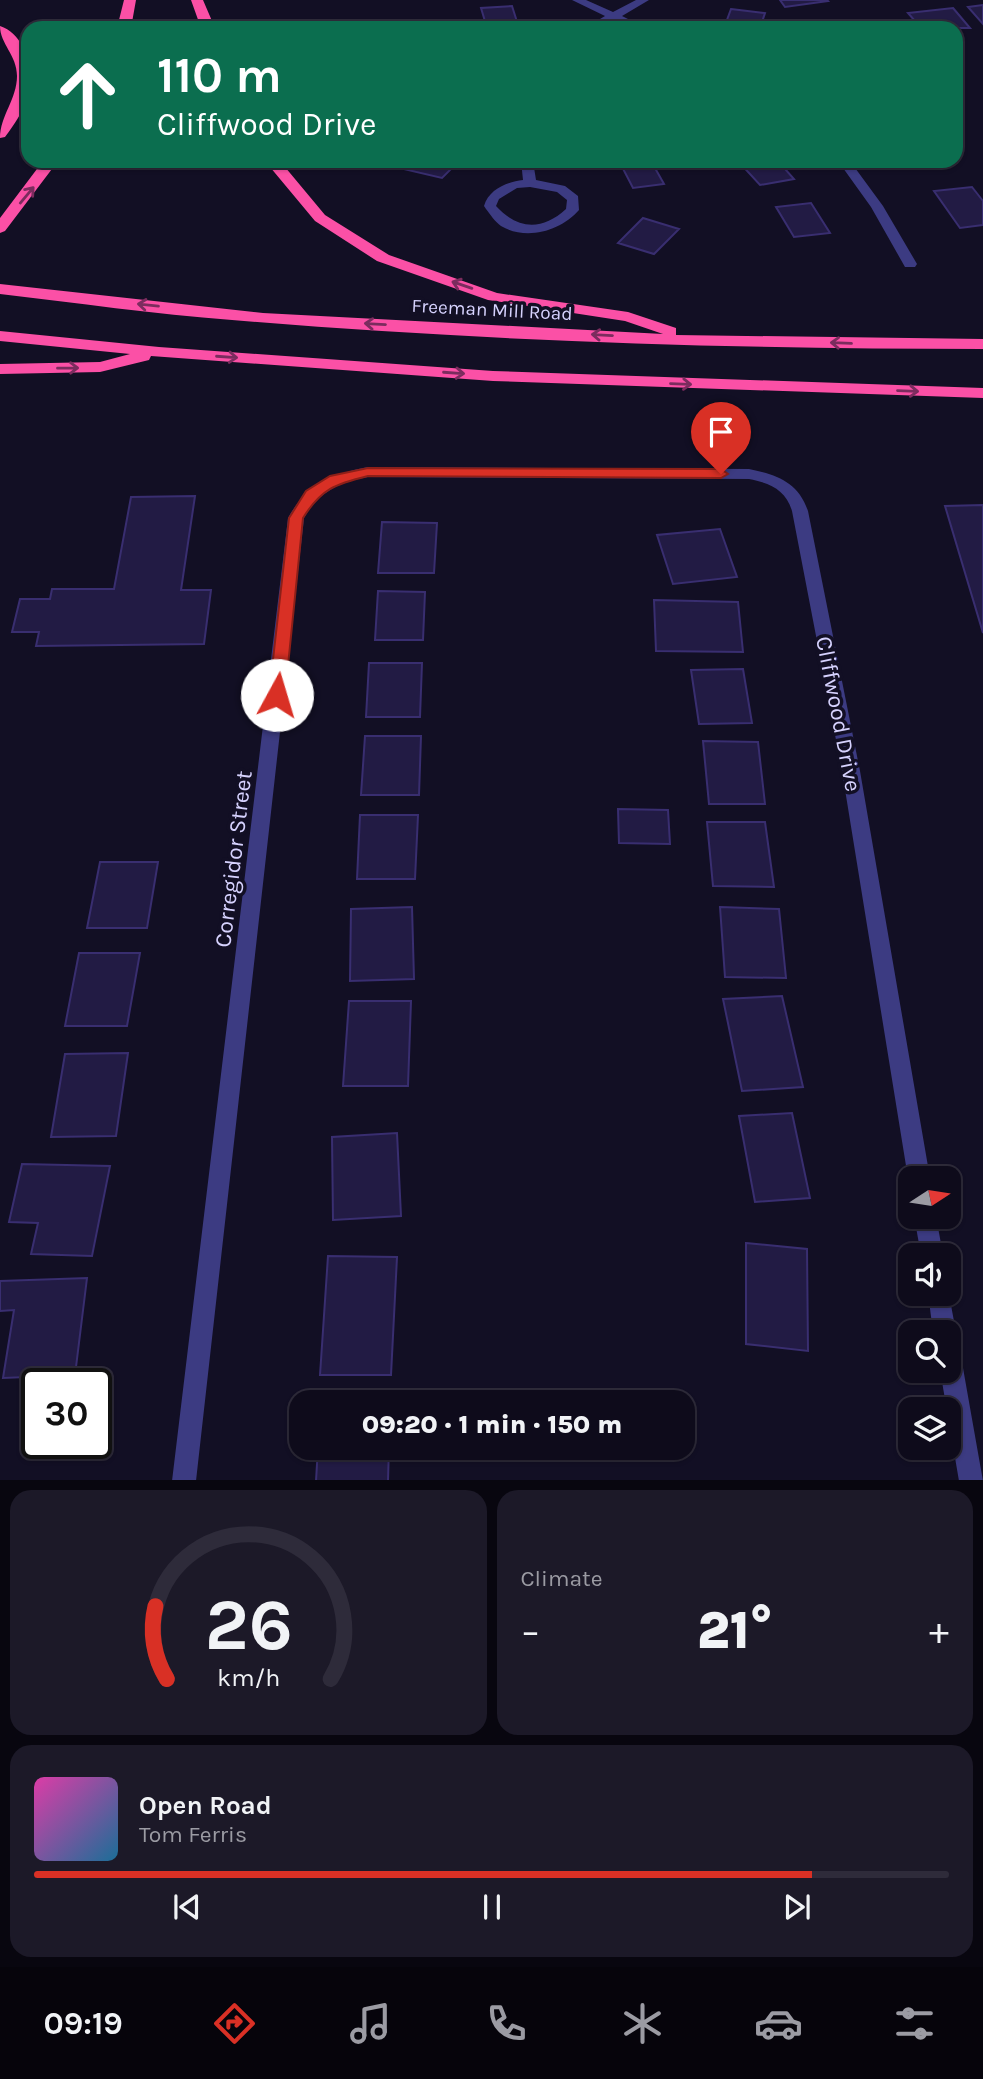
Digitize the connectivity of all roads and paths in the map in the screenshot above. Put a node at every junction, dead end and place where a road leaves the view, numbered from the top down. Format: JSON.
{"nodes":[{"id":1,"x":130,"y":0,"type":"edge"},
{"id":2,"x":197,"y":0,"type":"edge"},
{"id":3,"x":577,"y":0,"type":"edge"},
{"id":4,"x":644,"y":0,"type":"edge"},
{"id":5,"x":613,"y":15,"type":"junction"},
{"id":6,"x":126,"y":21,"type":"edge"},
{"id":7,"x":205,"y":21,"type":"edge"},
{"id":8,"x":602,"y":21,"type":"edge"},
{"id":9,"x":626,"y":21,"type":"edge"},
{"id":10,"x":0,"y":30,"type":"edge"},
{"id":11,"x":21,"y":53,"type":"edge"},
{"id":12,"x":21,"y":94,"type":"edge"},
{"id":13,"x":0,"y":134,"type":"edge"},
{"id":14,"x":46,"y":168,"type":"edge"},
{"id":15,"x":278,"y":168,"type":"edge"},
{"id":16,"x":528,"y":168,"type":"edge"},
{"id":17,"x":849,"y":168,"type":"edge"},
{"id":18,"x":530,"y":183,"type":"junction"},
{"id":19,"x":0,"y":228,"type":"edge"},
{"id":20,"x":910,"y":264,"type":"dead end"},
{"id":21,"x":0,"y":289,"type":"edge"},
{"id":22,"x":0,"y":336,"type":"edge"},
{"id":23,"x":695,"y":339,"type":"junction"},
{"id":24,"x":983,"y":344,"type":"edge"},
{"id":25,"x":159,"y":352,"type":"junction"},
{"id":26,"x":0,"y":369,"type":"edge"},
{"id":27,"x":983,"y":393,"type":"edge"},
{"id":28,"x":554,"y":472,"type":"joint"},
{"id":29,"x":917,"y":1166,"type":"edge"},
{"id":30,"x":954,"y":1383,"type":"edge"},
{"id":31,"x":184,"y":1480,"type":"edge"},
{"id":32,"x":971,"y":1480,"type":"edge"}],
"edges":[{"from":1,"to":6,"type":"highway"},
{"from":2,"to":7,"type":"highway"},
{"from":3,"to":5,"type":"street"},
{"from":4,"to":5,"type":"street"},
{"from":5,"to":8,"type":"street"},
{"from":5,"to":9,"type":"street"},
{"from":10,"to":11,"type":"highway"},
{"from":12,"to":13,"type":"highway"},
{"from":19,"to":14,"type":"highway","one_way":true},
{"from":23,"to":15,"type":"highway","one_way":true},
{"from":16,"to":18,"type":"street"},
{"from":17,"to":20,"type":"street"},
{"from":18,"to":18,"type":"street"},
{"from":23,"to":21,"type":"highway","name":"Freeman Mill Road","one_way":true},
{"from":22,"to":25,"type":"highway"},
{"from":24,"to":23,"type":"highway","name":"Freeman Mill Road","one_way":true},
{"from":26,"to":25,"type":"highway","one_way":true},
{"from":25,"to":27,"type":"highway","one_way":true},
{"from":28,"to":29,"type":"street","name":"Cliffwood Drive"},
{"from":28,"to":31,"type":"street","name":"Corregidor Street"},
{"from":30,"to":32,"type":"street"}]}
